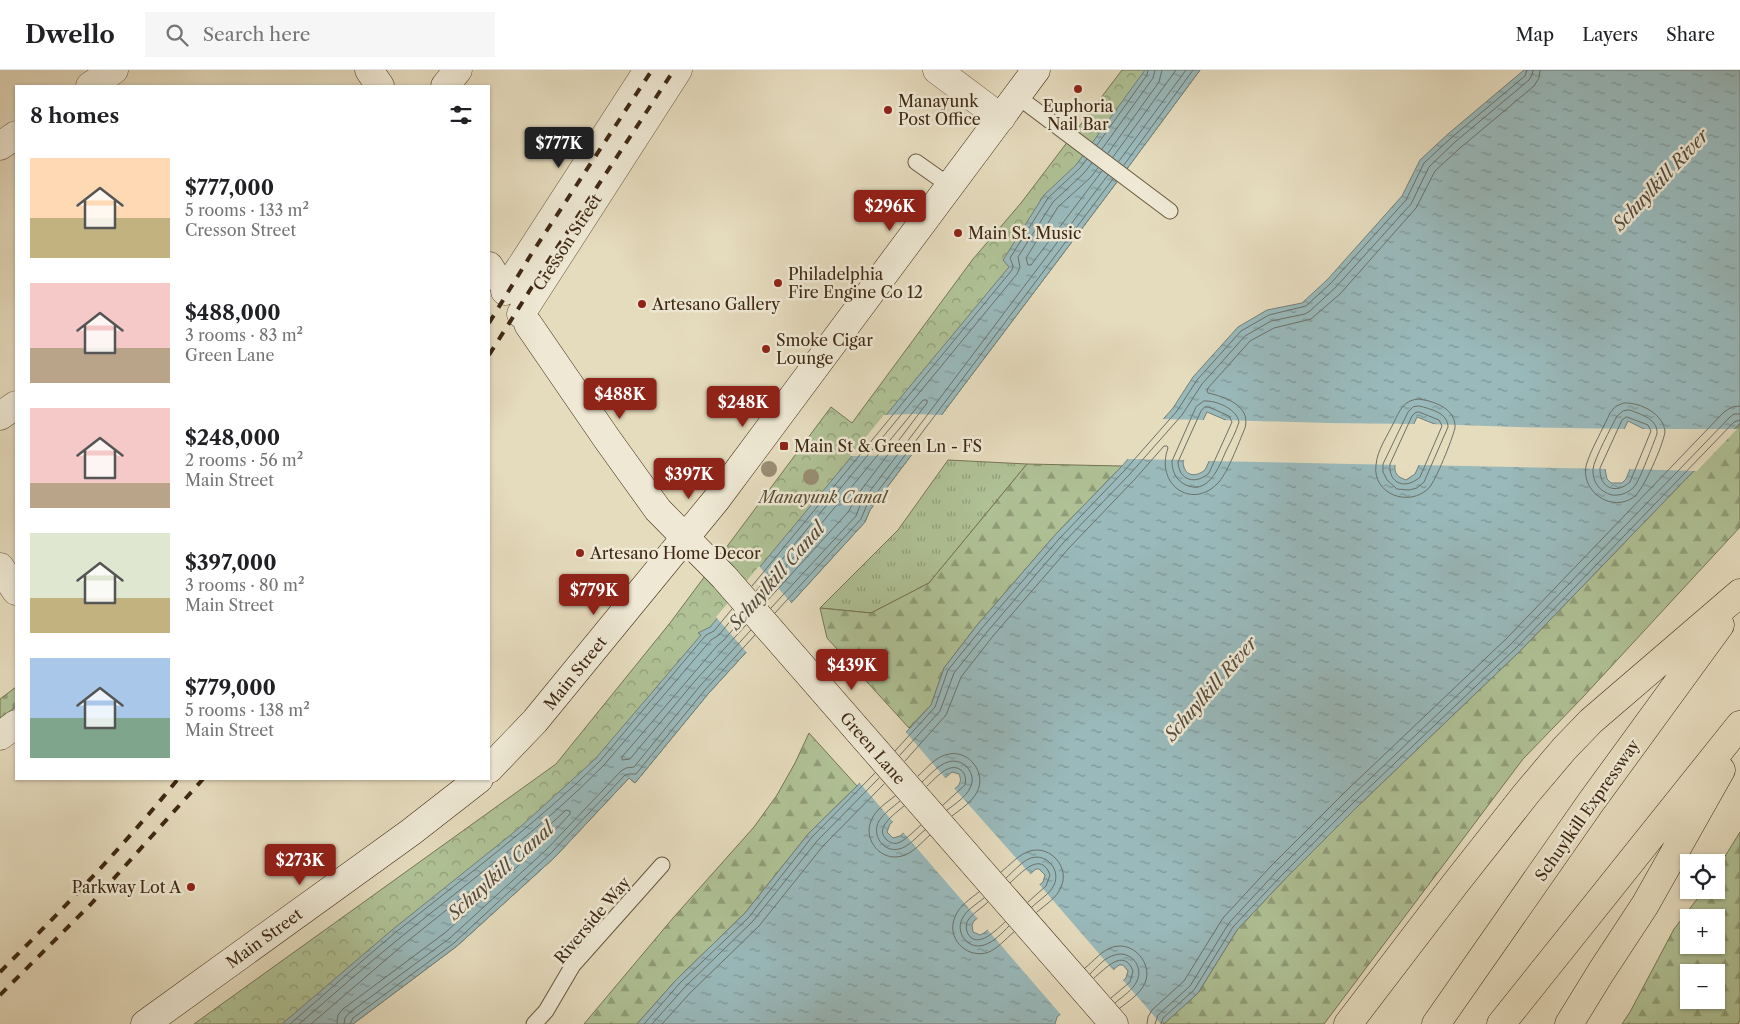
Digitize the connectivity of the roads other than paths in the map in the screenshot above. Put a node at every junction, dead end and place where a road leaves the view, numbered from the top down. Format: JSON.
{"nodes":[{"id":1,"x":114,"y":70,"type":"edge"},
{"id":2,"x":369,"y":70,"type":"edge"},
{"id":3,"x":458,"y":70,"type":"edge"},
{"id":4,"x":648,"y":70,"type":"edge"},
{"id":5,"x":678,"y":70,"type":"edge"},
{"id":6,"x":937,"y":70,"type":"edge"},
{"id":7,"x":1036,"y":70,"type":"edge"},
{"id":8,"x":92,"y":85,"type":"edge"},
{"id":9,"x":379,"y":85,"type":"edge"},
{"id":10,"x":446,"y":85,"type":"edge"},
{"id":11,"x":1017,"y":96,"type":"junction"},
{"id":12,"x":1001,"y":118,"type":"junction"},
{"id":13,"x":15,"y":136,"type":"edge"},
{"id":14,"x":0,"y":146,"type":"edge"},
{"id":15,"x":916,"y":162,"type":"dead end"},
{"id":16,"x":950,"y":186,"type":"junction"},
{"id":17,"x":1170,"y":211,"type":"dead end"},
{"id":18,"x":497,"y":278,"type":"edge"},
{"id":19,"x":525,"y":319,"type":"joint"},
{"id":20,"x":15,"y":406,"type":"edge"},
{"id":21,"x":0,"y":416,"type":"edge"},
{"id":22,"x":686,"y":538,"type":"junction"},
{"id":23,"x":1740,"y":593,"type":"edge"},
{"id":24,"x":1740,"y":597,"type":"edge"},
{"id":25,"x":15,"y":725,"type":"edge"},
{"id":26,"x":1740,"y":725,"type":"edge"},
{"id":27,"x":0,"y":736,"type":"edge"},
{"id":28,"x":1740,"y":736,"type":"edge"},
{"id":29,"x":490,"y":768,"type":"edge"},
{"id":30,"x":478,"y":780,"type":"edge"},
{"id":31,"x":662,"y":865,"type":"dead end"},
{"id":32,"x":145,"y":1024,"type":"edge"},
{"id":33,"x":534,"y":1024,"type":"edge"},
{"id":34,"x":1114,"y":1024,"type":"edge"},
{"id":35,"x":1348,"y":1024,"type":"edge"},
{"id":36,"x":1436,"y":1024,"type":"edge"},
{"id":37,"x":1501,"y":1024,"type":"edge"},
{"id":38,"x":1569,"y":1024,"type":"edge"}],
"edges":[{"from":1,"to":8,"type":"main road"},
{"from":2,"to":9,"type":"main road"},
{"from":3,"to":10,"type":"main road"},
{"from":4,"to":18,"type":"main road","name":"Cresson Street"},
{"from":5,"to":19,"type":"main road","name":"Cresson Street"},
{"from":6,"to":12,"type":"main road"},
{"from":7,"to":11,"type":"main road","name":"Main Street"},
{"from":11,"to":12,"type":"main road","name":"Main Street"},
{"from":11,"to":17,"type":"lane"},
{"from":12,"to":16,"type":"main road","name":"Main Street"},
{"from":13,"to":14,"type":"main road"},
{"from":15,"to":16,"type":"lane"},
{"from":16,"to":22,"type":"main road","name":"Main Street"},
{"from":19,"to":22,"type":"main road","name":"Green Lane"},
{"from":20,"to":21,"type":"main road"},
{"from":22,"to":29,"type":"main road","name":"Main Street"},
{"from":22,"to":34,"type":"main road","name":"Green Lane"},
{"from":23,"to":35,"type":"highway"},
{"from":24,"to":36,"type":"highway","name":"Schuylkill Expressway"},
{"from":25,"to":27,"type":"main road"},
{"from":26,"to":37,"type":"highway"},
{"from":28,"to":38,"type":"highway"},
{"from":30,"to":32,"type":"main road","name":"Main Street"},
{"from":31,"to":33,"type":"lane","name":"Riverside Way"}]}
